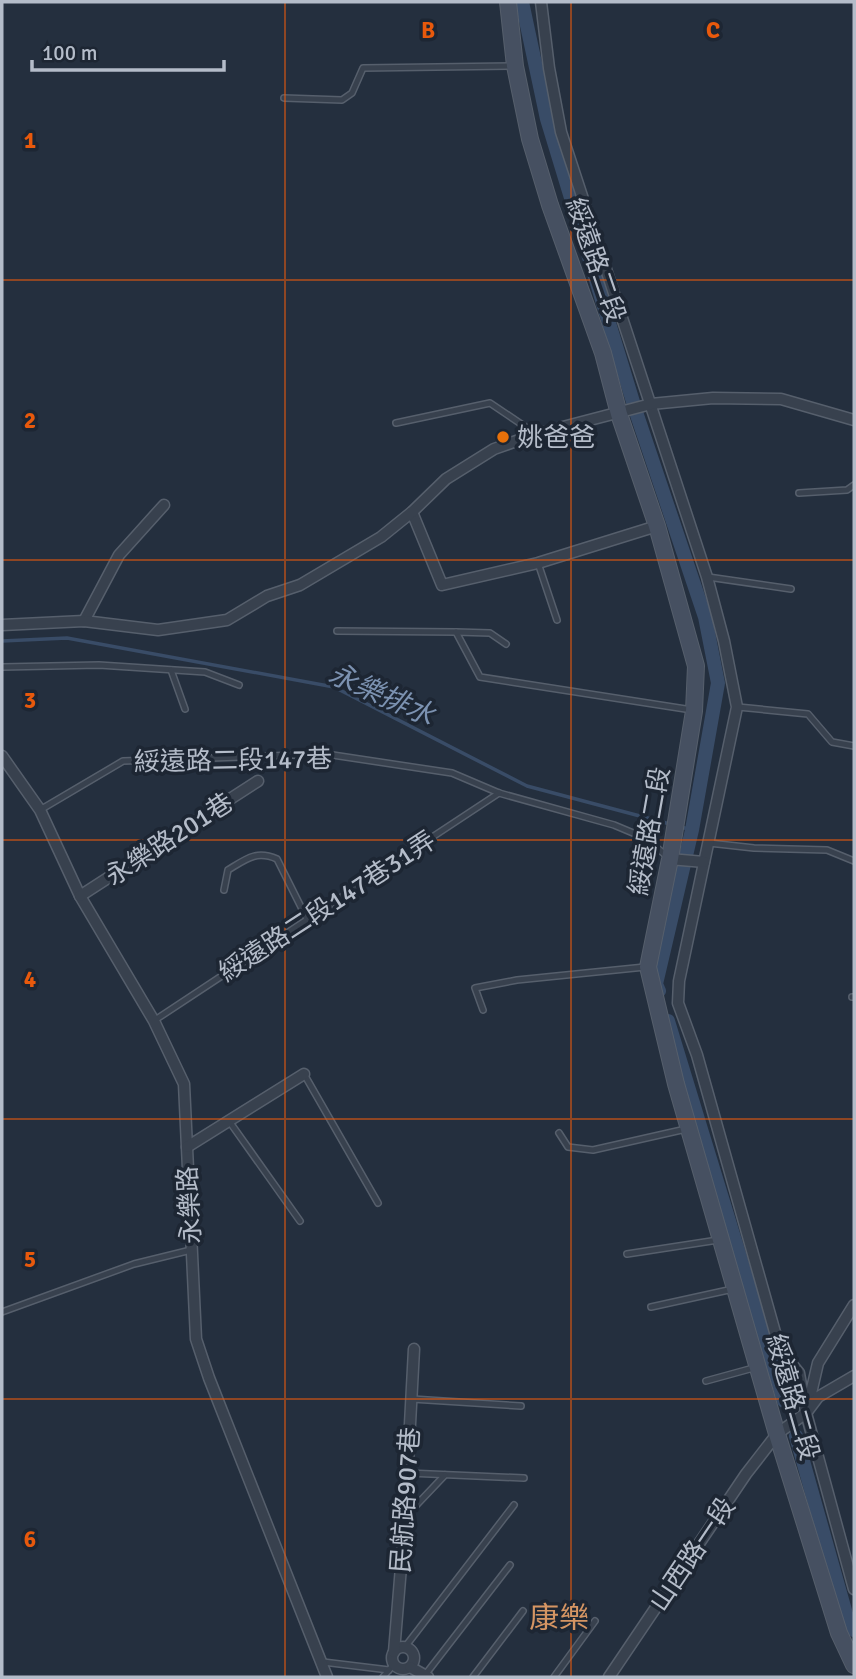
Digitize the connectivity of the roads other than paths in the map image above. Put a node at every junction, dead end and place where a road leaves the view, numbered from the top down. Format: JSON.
{"nodes":[{"id":1,"x":508,"y":2,"type":"edge"},
{"id":2,"x":541,"y":2,"type":"edge"},
{"id":3,"x":515,"y":66,"type":"junction"},
{"id":4,"x":284,"y":98,"type":"dead end"},
{"id":5,"x":648,"y":405,"type":"junction"},
{"id":6,"x":619,"y":414,"type":"junction"},
{"id":7,"x":854,"y":420,"type":"edge"},
{"id":8,"x":396,"y":423,"type":"dead end"},
{"id":9,"x":536,"y":434,"type":"junction"},
{"id":10,"x":854,"y":485,"type":"edge"},
{"id":11,"x":799,"y":494,"type":"dead end"},
{"id":12,"x":164,"y":505,"type":"dead end"},
{"id":13,"x":412,"y":513,"type":"junction"},
{"id":14,"x":657,"y":526,"type":"junction"},
{"id":15,"x":538,"y":563,"type":"junction"},
{"id":16,"x":707,"y":577,"type":"junction"},
{"id":17,"x":791,"y":589,"type":"dead end"},
{"id":18,"x":557,"y":620,"type":"dead end"},
{"id":19,"x":84,"y":621,"type":"junction"},
{"id":20,"x":2,"y":625,"type":"edge"},
{"id":21,"x":337,"y":631,"type":"dead end"},
{"id":22,"x":456,"y":632,"type":"junction"},
{"id":23,"x":506,"y":644,"type":"dead end"},
{"id":24,"x":2,"y":667,"type":"edge"},
{"id":25,"x":171,"y":670,"type":"junction"},
{"id":26,"x":239,"y":685,"type":"dead end"},
{"id":27,"x":737,"y":707,"type":"junction"},
{"id":28,"x":185,"y":709,"type":"dead end"},
{"id":29,"x":694,"y":711,"type":"junction"},
{"id":30,"x":854,"y":746,"type":"edge"},
{"id":31,"x":2,"y":756,"type":"edge"},
{"id":32,"x":258,"y":781,"type":"dead end"},
{"id":33,"x":499,"y":793,"type":"junction"},
{"id":34,"x":40,"y":810,"type":"junction"},
{"id":35,"x":708,"y":843,"type":"junction"},
{"id":36,"x":671,"y":854,"type":"junction"},
{"id":37,"x":704,"y":862,"type":"junction"},
{"id":38,"x":854,"y":862,"type":"edge"},
{"id":39,"x":224,"y":890,"type":"dead end"},
{"id":40,"x":80,"y":896,"type":"junction"},
{"id":41,"x":307,"y":919,"type":"junction"},
{"id":42,"x":648,"y":967,"type":"junction"},
{"id":43,"x":483,"y":1010,"type":"dead end"},
{"id":44,"x":154,"y":1021,"type":"junction"},
{"id":45,"x":304,"y":1074,"type":"joint"},
{"id":46,"x":229,"y":1121,"type":"junction"},
{"id":47,"x":689,"y":1129,"type":"junction"},
{"id":48,"x":559,"y":1133,"type":"dead end"},
{"id":49,"x":187,"y":1147,"type":"junction"},
{"id":50,"x":378,"y":1203,"type":"dead end"},
{"id":51,"x":300,"y":1221,"type":"dead end"},
{"id":52,"x":721,"y":1240,"type":"junction"},
{"id":53,"x":191,"y":1250,"type":"junction"},
{"id":54,"x":627,"y":1254,"type":"dead end"},
{"id":55,"x":736,"y":1288,"type":"junction"},
{"id":56,"x":854,"y":1305,"type":"edge"},
{"id":57,"x":651,"y":1307,"type":"dead end"},
{"id":58,"x":2,"y":1312,"type":"edge"},
{"id":59,"x":414,"y":1349,"type":"dead end"},
{"id":60,"x":759,"y":1367,"type":"junction"},
{"id":61,"x":854,"y":1376,"type":"edge"},
{"id":62,"x":706,"y":1381,"type":"dead end"},
{"id":63,"x":412,"y":1399,"type":"junction"},
{"id":64,"x":521,"y":1406,"type":"dead end"},
{"id":65,"x":806,"y":1413,"type":"junction"},
{"id":66,"x":777,"y":1434,"type":"junction"},
{"id":67,"x":408,"y":1474,"type":"junction"},
{"id":68,"x":445,"y":1475,"type":"junction"},
{"id":69,"x":524,"y":1478,"type":"dead end"},
{"id":70,"x":514,"y":1504,"type":"dead end"},
{"id":71,"x":405,"y":1518,"type":"junction"},
{"id":72,"x":510,"y":1565,"type":"dead end"},
{"id":73,"x":854,"y":1589,"type":"edge"},
{"id":74,"x":523,"y":1611,"type":"dead end"},
{"id":75,"x":595,"y":1621,"type":"dead end"},
{"id":76,"x":400,"y":1649,"type":"junction"},
{"id":77,"x":321,"y":1661,"type":"junction"},
{"id":78,"x":854,"y":1665,"type":"edge"},
{"id":79,"x":392,"y":1667,"type":"junction"},
{"id":80,"x":410,"y":1667,"type":"junction"},
{"id":81,"x":427,"y":1676,"type":"edge"},
{"id":82,"x":327,"y":1677,"type":"edge"},
{"id":83,"x":383,"y":1677,"type":"edge"},
{"id":84,"x":473,"y":1677,"type":"edge"},
{"id":85,"x":554,"y":1677,"type":"edge"},
{"id":86,"x":609,"y":1677,"type":"edge"}],
"edges":[{"from":1,"to":3,"type":"street","name":"綏遠路二段"},
{"from":2,"to":5,"type":"street","name":"綏遠路二段"},
{"from":3,"to":4,"type":"lane"},
{"from":3,"to":6,"type":"street","name":"綏遠路二段"},
{"from":5,"to":6,"type":"street"},
{"from":5,"to":7,"type":"street"},
{"from":5,"to":16,"type":"street","name":"綏遠路二段"},
{"from":6,"to":9,"type":"street"},
{"from":6,"to":14,"type":"street","name":"綏遠路二段"},
{"from":8,"to":9,"type":"lane"},
{"from":9,"to":13,"type":"street"},
{"from":10,"to":11,"type":"lane"},
{"from":12,"to":19,"type":"street"},
{"from":13,"to":15,"type":"street"},
{"from":13,"to":19,"type":"street"},
{"from":14,"to":15,"type":"street"},
{"from":14,"to":29,"type":"street","name":"綏遠路二段"},
{"from":15,"to":18,"type":"lane"},
{"from":16,"to":17,"type":"lane"},
{"from":16,"to":27,"type":"street","name":"綏遠路二段"},
{"from":19,"to":20,"type":"street"},
{"from":21,"to":22,"type":"lane"},
{"from":22,"to":23,"type":"lane"},
{"from":22,"to":29,"type":"lane"},
{"from":24,"to":25,"type":"lane"},
{"from":25,"to":26,"type":"lane"},
{"from":25,"to":28,"type":"lane"},
{"from":27,"to":30,"type":"lane"},
{"from":27,"to":35,"type":"street","name":"綏遠路二段"},
{"from":29,"to":36,"type":"street","name":"綏遠路二段"},
{"from":31,"to":34,"type":"street","name":"永樂路"},
{"from":32,"to":40,"type":"street","name":"永樂路201巷"},
{"from":33,"to":34,"type":"lane","name":"綏遠路二段147巷"},
{"from":33,"to":36,"type":"lane","name":"綏遠路二段147巷"},
{"from":33,"to":41,"type":"lane","name":"綏遠路二段147巷31弄"},
{"from":34,"to":40,"type":"street","name":"永樂路"},
{"from":35,"to":37,"type":"street","name":"綏遠路二段"},
{"from":35,"to":38,"type":"lane"},
{"from":36,"to":37,"type":"street"},
{"from":36,"to":42,"type":"street","name":"綏遠路二段"},
{"from":37,"to":65,"type":"street","name":"綏遠路二段"},
{"from":39,"to":41,"type":"lane"},
{"from":40,"to":44,"type":"street","name":"永樂路"},
{"from":41,"to":44,"type":"lane","name":"綏遠路二段147巷31弄"},
{"from":42,"to":43,"type":"lane"},
{"from":42,"to":47,"type":"street","name":"綏遠路二段"},
{"from":44,"to":49,"type":"street","name":"永樂路"},
{"from":45,"to":46,"type":"street"},
{"from":45,"to":50,"type":"lane"},
{"from":46,"to":49,"type":"street"},
{"from":46,"to":51,"type":"lane"},
{"from":47,"to":48,"type":"lane"},
{"from":47,"to":52,"type":"street","name":"綏遠路二段"},
{"from":49,"to":53,"type":"street","name":"永樂路"},
{"from":52,"to":54,"type":"lane"},
{"from":52,"to":55,"type":"street","name":"綏遠路二段"},
{"from":53,"to":58,"type":"lane"},
{"from":53,"to":77,"type":"street","name":"永樂路"},
{"from":55,"to":57,"type":"lane"},
{"from":55,"to":60,"type":"street","name":"綏遠路二段"},
{"from":56,"to":65,"type":"street"},
{"from":59,"to":63,"type":"street","name":"民航路907巷"},
{"from":60,"to":62,"type":"lane"},
{"from":60,"to":66,"type":"street","name":"綏遠路二段"},
{"from":61,"to":65,"type":"street","name":"山西路一段"},
{"from":63,"to":64,"type":"lane"},
{"from":63,"to":67,"type":"street","name":"民航路907巷"},
{"from":65,"to":66,"type":"street","name":"山西路一段"},
{"from":65,"to":73,"type":"street","name":"綏遠路二段"},
{"from":66,"to":78,"type":"street","name":"綏遠路二段"},
{"from":66,"to":86,"type":"street","name":"山西路一段"},
{"from":67,"to":68,"type":"lane"},
{"from":67,"to":71,"type":"street","name":"民航路907巷"},
{"from":68,"to":69,"type":"lane"},
{"from":68,"to":71,"type":"lane"},
{"from":70,"to":76,"type":"lane"},
{"from":71,"to":76,"type":"street","name":"民航路907巷"},
{"from":72,"to":81,"type":"lane"},
{"from":74,"to":84,"type":"lane"},
{"from":75,"to":85,"type":"lane"},
{"from":76,"to":79,"type":"street"},
{"from":76,"to":80,"type":"street"},
{"from":77,"to":79,"type":"lane"},
{"from":77,"to":82,"type":"street","name":"永樂路"},
{"from":79,"to":80,"type":"street"},
{"from":79,"to":83,"type":"lane"},
{"from":80,"to":81,"type":"street"}]}
